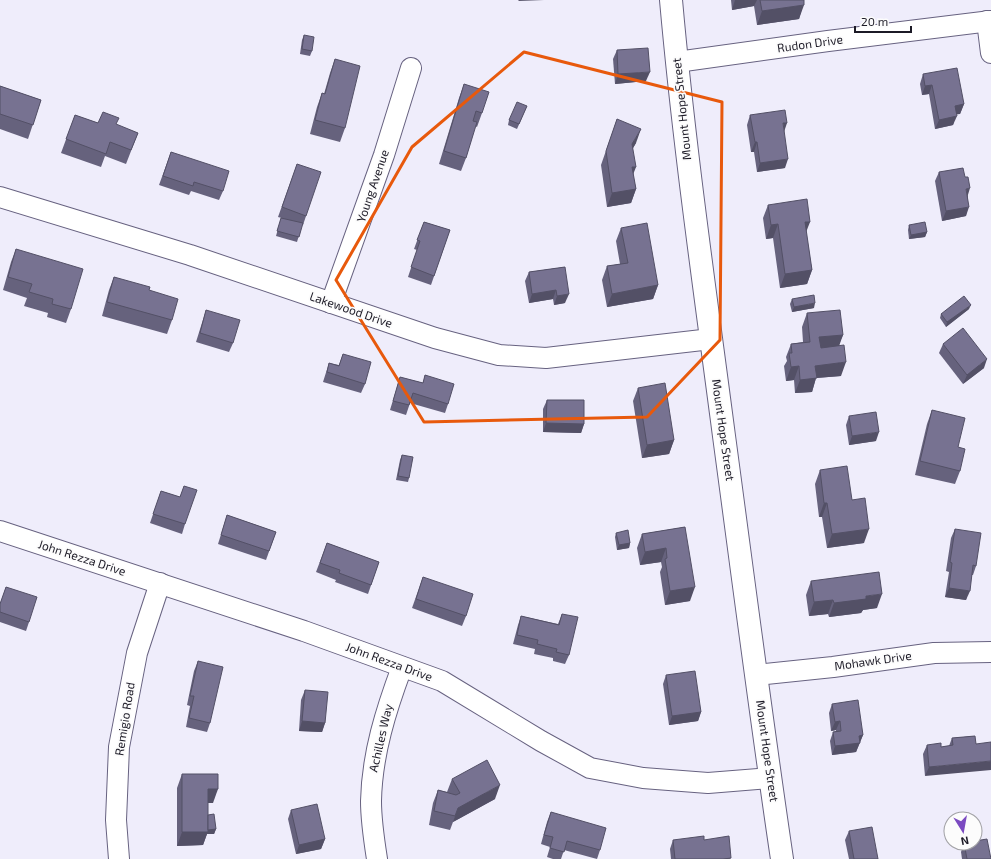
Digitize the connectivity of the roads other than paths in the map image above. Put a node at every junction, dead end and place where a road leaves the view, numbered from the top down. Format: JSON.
{"nodes":[{"id":1,"x":671,"y":0,"type":"edge"},
{"id":2,"x":989,"y":21,"type":"edge"},
{"id":3,"x":991,"y":53,"type":"edge"},
{"id":4,"x":677,"y":62,"type":"junction"},
{"id":5,"x":411,"y":68,"type":"dead end"},
{"id":6,"x":0,"y":196,"type":"edge"},
{"id":7,"x":331,"y":303,"type":"junction"},
{"id":8,"x":711,"y":339,"type":"junction"},
{"id":9,"x":0,"y":531,"type":"edge"},
{"id":10,"x":160,"y":583,"type":"junction"},
{"id":11,"x":991,"y":652,"type":"edge"},
{"id":12,"x":402,"y":667,"type":"junction"},
{"id":13,"x":756,"y":676,"type":"junction"},
{"id":14,"x":770,"y":778,"type":"junction"},
{"id":15,"x":119,"y":859,"type":"edge"},
{"id":16,"x":377,"y":859,"type":"edge"},
{"id":17,"x":782,"y":859,"type":"edge"}],
"edges":[{"from":1,"to":4,"type":"street","name":"Mount Hope Street"},
{"from":2,"to":3,"type":"street"},
{"from":2,"to":4,"type":"street","name":"Rudon Drive"},
{"from":4,"to":8,"type":"street","name":"Mount Hope Street"},
{"from":5,"to":7,"type":"street","name":"Young Avenue"},
{"from":6,"to":7,"type":"street","name":"Lakewood Drive"},
{"from":7,"to":8,"type":"street","name":"Lakewood Drive"},
{"from":8,"to":13,"type":"street","name":"Mount Hope Street"},
{"from":9,"to":10,"type":"street","name":"John Rezza Drive"},
{"from":10,"to":12,"type":"street","name":"John Rezza Drive"},
{"from":10,"to":15,"type":"street","name":"Remigio Road"},
{"from":11,"to":13,"type":"street","name":"Mohawk Drive"},
{"from":12,"to":14,"type":"street","name":"John Rezza Drive"},
{"from":12,"to":16,"type":"street","name":"Achilles Way"},
{"from":13,"to":14,"type":"street","name":"Mount Hope Street"},
{"from":14,"to":17,"type":"street","name":"Mount Hope Street"}]}
